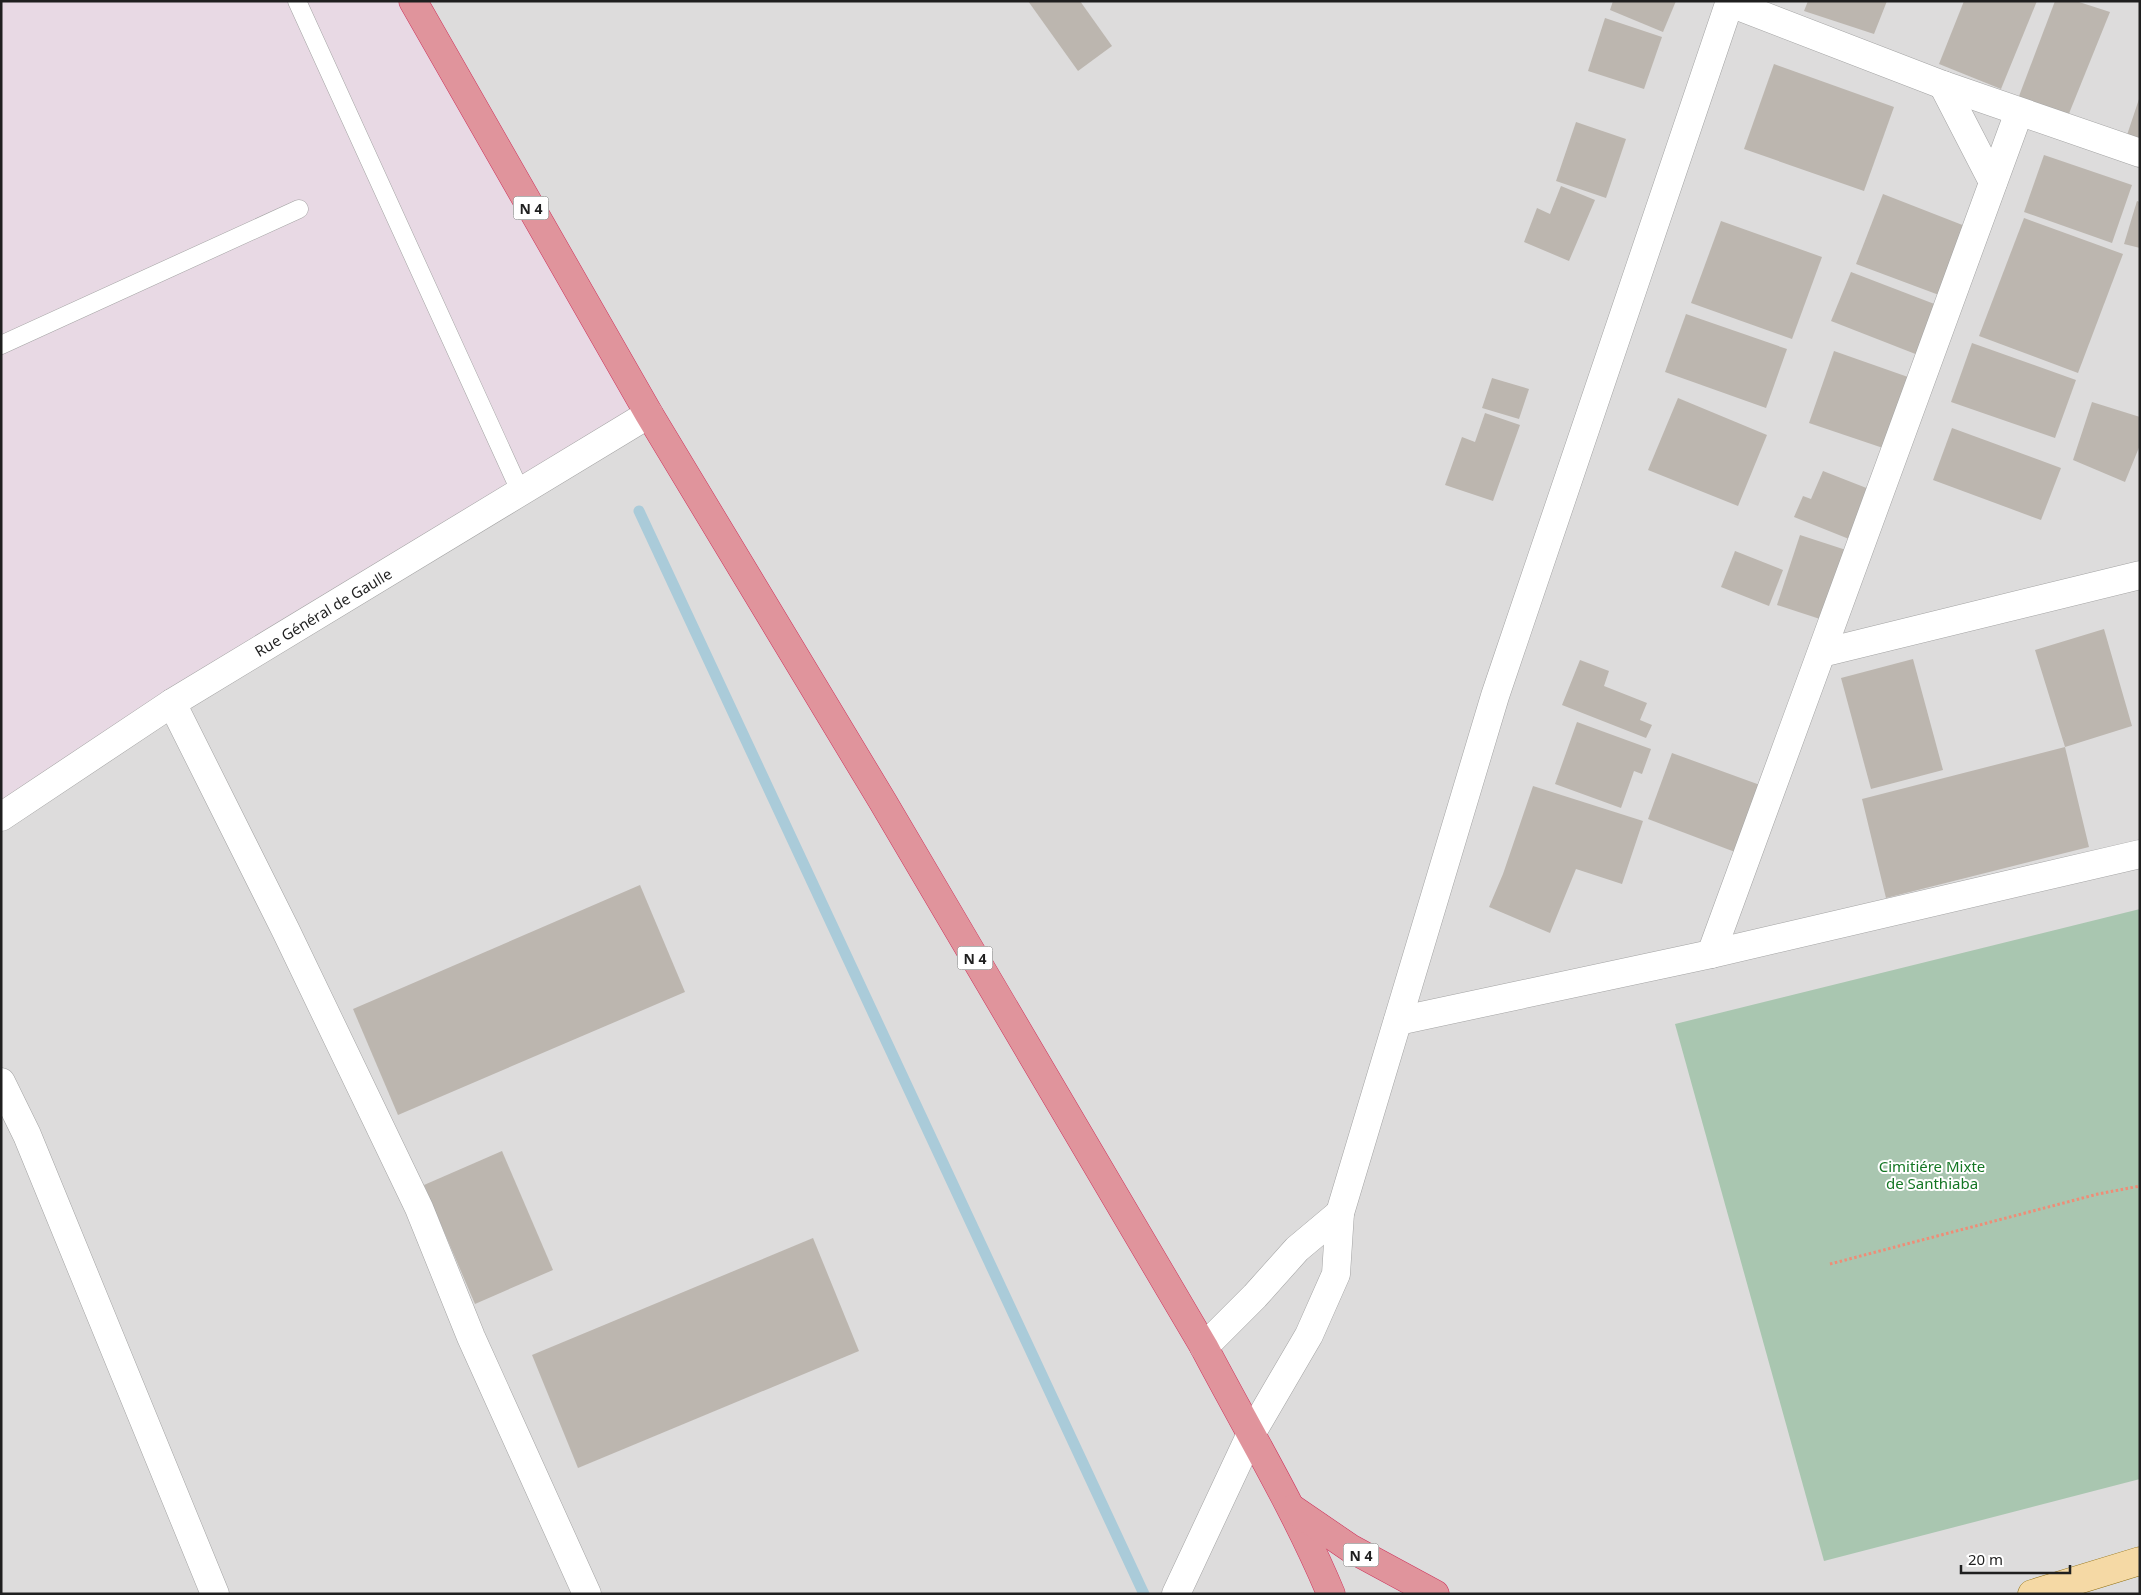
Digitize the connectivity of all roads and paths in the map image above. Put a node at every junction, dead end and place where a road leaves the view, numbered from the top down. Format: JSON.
{"nodes":[{"id":1,"x":297,"y":1,"type":"edge"},
{"id":2,"x":413,"y":1,"type":"edge"},
{"id":3,"x":1730,"y":2,"type":"edge"},
{"id":4,"x":1943,"y":85,"type":"junction"},
{"id":5,"x":2019,"y":112,"type":"junction"},
{"id":6,"x":2140,"y":153,"type":"edge"},
{"id":7,"x":1993,"y":182,"type":"junction"},
{"id":8,"x":300,"y":209,"type":"dead end"},
{"id":9,"x":1,"y":345,"type":"edge"},
{"id":10,"x":649,"y":414,"type":"junction"},
{"id":11,"x":521,"y":493,"type":"junction"},
{"id":12,"x":2140,"y":575,"type":"edge"},
{"id":13,"x":1822,"y":653,"type":"junction"},
{"id":14,"x":172,"y":703,"type":"junction"},
{"id":15,"x":1,"y":818,"type":"edge"},
{"id":16,"x":2140,"y":854,"type":"edge"},
{"id":17,"x":1711,"y":954,"type":"junction"},
{"id":18,"x":1398,"y":1021,"type":"junction"},
{"id":19,"x":1,"y":1082,"type":"edge"},
{"id":20,"x":2140,"y":1186,"type":"edge"},
{"id":21,"x":1340,"y":1213,"type":"junction"},
{"id":22,"x":1830,"y":1264,"type":"dead end"},
{"id":23,"x":1204,"y":1347,"type":"junction"},
{"id":24,"x":1250,"y":1436,"type":"junction"},
{"id":25,"x":1292,"y":1508,"type":"junction"},
{"id":26,"x":2140,"y":1560,"type":"edge"},
{"id":27,"x":215,"y":1594,"type":"edge"},
{"id":28,"x":587,"y":1594,"type":"edge"},
{"id":29,"x":1176,"y":1594,"type":"edge"},
{"id":30,"x":1331,"y":1594,"type":"edge"},
{"id":31,"x":1435,"y":1594,"type":"edge"},
{"id":32,"x":2032,"y":1594,"type":"edge"}],
"edges":[{"from":1,"to":11,"type":"lane"},
{"from":2,"to":10,"type":"highway","number":"N 4"},
{"from":3,"to":4,"type":"street"},
{"from":3,"to":18,"type":"street"},
{"from":4,"to":5,"type":"street"},
{"from":4,"to":7,"type":"street"},
{"from":5,"to":6,"type":"street"},
{"from":5,"to":7,"type":"street"},
{"from":7,"to":13,"type":"street"},
{"from":8,"to":9,"type":"lane"},
{"from":10,"to":11,"type":"street","name":"Rue Général de Gaulle"},
{"from":10,"to":23,"type":"highway","number":"N 4"},
{"from":11,"to":14,"type":"street","name":"Rue Général de Gaulle"},
{"from":12,"to":13,"type":"street"},
{"from":13,"to":17,"type":"street"},
{"from":14,"to":15,"type":"street","name":"Rue Général de Gaulle"},
{"from":14,"to":28,"type":"street"},
{"from":16,"to":17,"type":"street"},
{"from":17,"to":18,"type":"street"},
{"from":18,"to":21,"type":"street"},
{"from":19,"to":27,"type":"street"},
{"from":20,"to":22,"type":"path"},
{"from":21,"to":23,"type":"street"},
{"from":21,"to":24,"type":"street"},
{"from":23,"to":24,"type":"highway","number":"N 4"},
{"from":24,"to":25,"type":"highway","number":"N 4"},
{"from":24,"to":29,"type":"street"},
{"from":25,"to":30,"type":"highway","number":"N 4"},
{"from":25,"to":31,"type":"highway","number":"N 4"},
{"from":26,"to":32,"type":"main road"}]}
